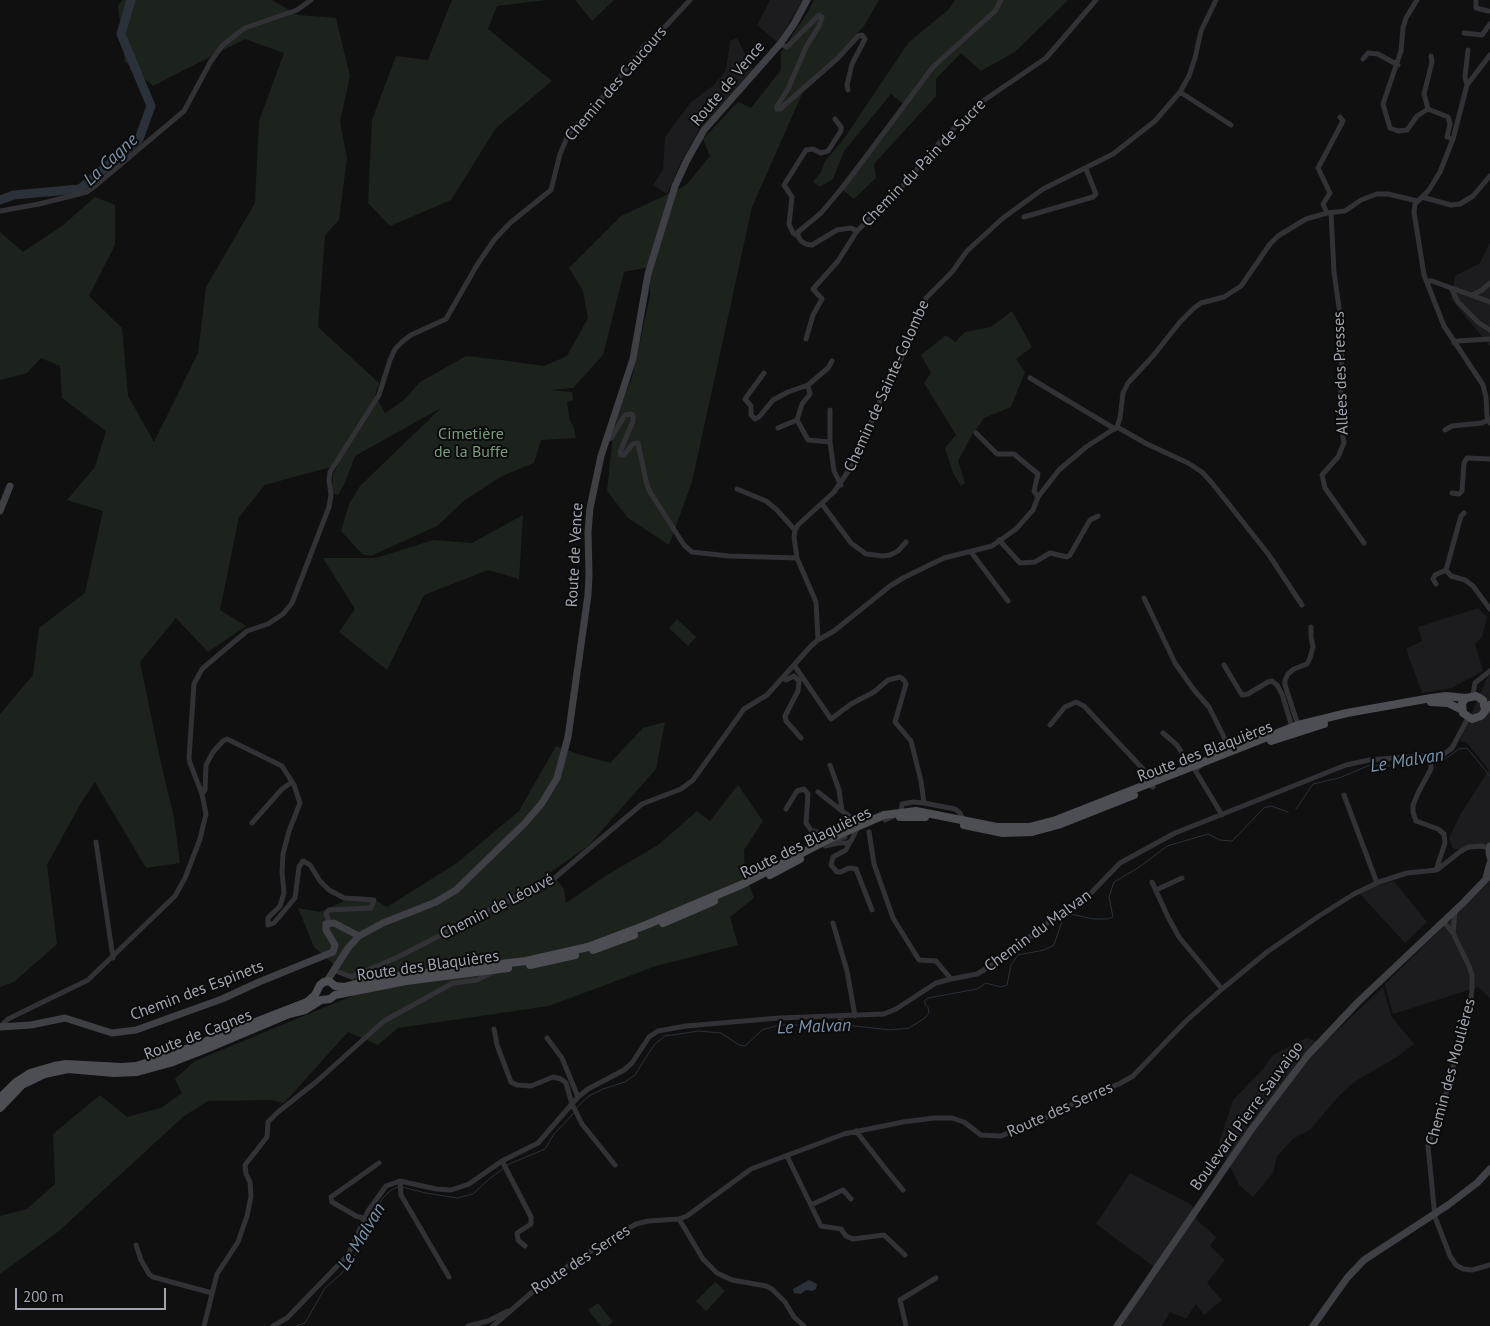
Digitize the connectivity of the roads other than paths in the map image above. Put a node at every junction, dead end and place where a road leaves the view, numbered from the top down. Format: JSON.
{"nodes":[{"id":1,"x":311,"y":0,"type":"edge"},
{"id":2,"x":690,"y":0,"type":"edge"},
{"id":3,"x":807,"y":0,"type":"edge"},
{"id":4,"x":1001,"y":0,"type":"edge"},
{"id":5,"x":1096,"y":0,"type":"edge"},
{"id":6,"x":1216,"y":0,"type":"edge"},
{"id":7,"x":1417,"y":0,"type":"edge"},
{"id":8,"x":1476,"y":0,"type":"edge"},
{"id":9,"x":1488,"y":11,"type":"dead end"},
{"id":10,"x":1490,"y":24,"type":"edge"},
{"id":11,"x":1464,"y":33,"type":"dead end"},
{"id":12,"x":780,"y":44,"type":"junction"},
{"id":13,"x":1468,"y":50,"type":"dead end"},
{"id":14,"x":1490,"y":55,"type":"edge"},
{"id":15,"x":1431,"y":56,"type":"dead end"},
{"id":16,"x":1362,"y":59,"type":"dead end"},
{"id":17,"x":1398,"y":65,"type":"junction"},
{"id":18,"x":1467,"y":85,"type":"junction"},
{"id":19,"x":848,"y":90,"type":"dead end"},
{"id":20,"x":1180,"y":92,"type":"junction"},
{"id":21,"x":1428,"y":109,"type":"junction"},
{"id":22,"x":1340,"y":117,"type":"dead end"},
{"id":23,"x":835,"y":118,"type":"dead end"},
{"id":24,"x":1231,"y":125,"type":"dead end"},
{"id":25,"x":1453,"y":139,"type":"junction"},
{"id":26,"x":1086,"y":169,"type":"junction"},
{"id":27,"x":1490,"y":176,"type":"edge"},
{"id":28,"x":1420,"y":199,"type":"junction"},
{"id":29,"x":0,"y":211,"type":"edge"},
{"id":30,"x":1329,"y":213,"type":"junction"},
{"id":31,"x":1024,"y":218,"type":"dead end"},
{"id":32,"x":857,"y":231,"type":"junction"},
{"id":33,"x":798,"y":236,"type":"junction"},
{"id":34,"x":1427,"y":281,"type":"junction"},
{"id":35,"x":1490,"y":283,"type":"edge"},
{"id":36,"x":1451,"y":288,"type":"junction"},
{"id":37,"x":1472,"y":295,"type":"junction"},
{"id":38,"x":1490,"y":302,"type":"edge"},
{"id":39,"x":1490,"y":330,"type":"edge"},
{"id":40,"x":806,"y":339,"type":"dead end"},
{"id":41,"x":1490,"y":340,"type":"edge"},
{"id":42,"x":1454,"y":343,"type":"junction"},
{"id":43,"x":832,"y":361,"type":"dead end"},
{"id":44,"x":764,"y":373,"type":"dead end"},
{"id":45,"x":1030,"y":378,"type":"dead end"},
{"id":46,"x":808,"y":385,"type":"junction"},
{"id":47,"x":830,"y":410,"type":"dead end"},
{"id":48,"x":798,"y":420,"type":"junction"},
{"id":49,"x":1489,"y":422,"type":"edge"},
{"id":50,"x":1116,"y":427,"type":"junction"},
{"id":51,"x":778,"y":428,"type":"dead end"},
{"id":52,"x":1445,"y":430,"type":"dead end"},
{"id":53,"x":976,"y":433,"type":"dead end"},
{"id":54,"x":605,"y":442,"type":"junction"},
{"id":55,"x":830,"y":442,"type":"junction"},
{"id":56,"x":1490,"y":459,"type":"edge"},
{"id":57,"x":841,"y":485,"type":"junction"},
{"id":58,"x":10,"y":486,"type":"dead end"},
{"id":59,"x":737,"y":489,"type":"dead end"},
{"id":60,"x":1452,"y":493,"type":"dead end"},
{"id":61,"x":1038,"y":497,"type":"junction"},
{"id":62,"x":822,"y":504,"type":"junction"},
{"id":63,"x":0,"y":511,"type":"edge"},
{"id":64,"x":1464,"y":513,"type":"dead end"},
{"id":65,"x":1098,"y":516,"type":"dead end"},
{"id":66,"x":795,"y":530,"type":"junction"},
{"id":67,"x":999,"y":540,"type":"junction"},
{"id":68,"x":906,"y":542,"type":"dead end"},
{"id":69,"x":1364,"y":543,"type":"dead end"},
{"id":70,"x":971,"y":552,"type":"junction"},
{"id":71,"x":797,"y":558,"type":"junction"},
{"id":72,"x":1446,"y":570,"type":"junction"},
{"id":73,"x":1436,"y":584,"type":"dead end"},
{"id":74,"x":1144,"y":598,"type":"dead end"},
{"id":75,"x":1008,"y":601,"type":"dead end"},
{"id":76,"x":1302,"y":605,"type":"dead end"},
{"id":77,"x":1490,"y":608,"type":"edge"},
{"id":78,"x":1311,"y":627,"type":"dead end"},
{"id":79,"x":818,"y":640,"type":"junction"},
{"id":80,"x":1224,"y":664,"type":"dead end"},
{"id":81,"x":794,"y":665,"type":"junction"},
{"id":82,"x":1490,"y":671,"type":"edge"},
{"id":83,"x":783,"y":677,"type":"junction"},
{"id":84,"x":1470,"y":696,"type":"junction"},
{"id":85,"x":1486,"y":698,"type":"edge"},
{"id":86,"x":1416,"y":702,"type":"junction"},
{"id":87,"x":1487,"y":708,"type":"edge"},
{"id":88,"x":1371,"y":709,"type":"junction"},
{"id":89,"x":1462,"y":710,"type":"junction"},
{"id":90,"x":1468,"y":718,"type":"junction"},
{"id":91,"x":1050,"y":725,"type":"dead end"},
{"id":92,"x":1295,"y":726,"type":"junction"},
{"id":93,"x":1163,"y":733,"type":"dead end"},
{"id":94,"x":802,"y":738,"type":"dead end"},
{"id":95,"x":1236,"y":749,"type":"junction"},
{"id":96,"x":1431,"y":756,"type":"junction"},
{"id":97,"x":830,"y":765,"type":"dead end"},
{"id":98,"x":1193,"y":768,"type":"junction"},
{"id":99,"x":292,"y":782,"type":"junction"},
{"id":100,"x":1150,"y":786,"type":"junction"},
{"id":101,"x":818,"y":792,"type":"dead end"},
{"id":102,"x":202,"y":794,"type":"junction"},
{"id":103,"x":1344,"y":795,"type":"dead end"},
{"id":104,"x":924,"y":803,"type":"junction"},
{"id":105,"x":786,"y":809,"type":"dead end"},
{"id":106,"x":842,"y":811,"type":"junction"},
{"id":107,"x":901,"y":812,"type":"junction"},
{"id":108,"x":1222,"y":815,"type":"junction"},
{"id":109,"x":920,"y":816,"type":"junction"},
{"id":110,"x":881,"y":821,"type":"junction"},
{"id":111,"x":964,"y":821,"type":"junction"},
{"id":112,"x":252,"y":823,"type":"dead end"},
{"id":113,"x":869,"y":832,"type":"dead end"},
{"id":114,"x":852,"y":834,"type":"junction"},
{"id":115,"x":829,"y":839,"type":"junction"},
{"id":116,"x":96,"y":842,"type":"dead end"},
{"id":117,"x":1490,"y":847,"type":"edge"},
{"id":118,"x":1490,"y":857,"type":"edge"},
{"id":119,"x":801,"y":859,"type":"junction"},
{"id":120,"x":1440,"y":859,"type":"junction"},
{"id":121,"x":1447,"y":862,"type":"junction"},
{"id":122,"x":1490,"y":864,"type":"edge"},
{"id":123,"x":1436,"y":870,"type":"junction"},
{"id":124,"x":1488,"y":877,"type":"edge"},
{"id":125,"x":1182,"y":878,"type":"dead end"},
{"id":126,"x":1152,"y":882,"type":"dead end"},
{"id":127,"x":1377,"y":883,"type":"junction"},
{"id":128,"x":1156,"y":890,"type":"junction"},
{"id":129,"x":872,"y":910,"type":"dead end"},
{"id":130,"x":1456,"y":910,"type":"junction"},
{"id":131,"x":1443,"y":922,"type":"junction"},
{"id":132,"x":833,"y":923,"type":"dead end"},
{"id":133,"x":326,"y":924,"type":"junction"},
{"id":134,"x":1453,"y":933,"type":"junction"},
{"id":135,"x":360,"y":936,"type":"junction"},
{"id":136,"x":113,"y":958,"type":"junction"},
{"id":137,"x":503,"y":964,"type":"junction"},
{"id":138,"x":466,"y":968,"type":"junction"},
{"id":139,"x":333,"y":971,"type":"junction"},
{"id":140,"x":484,"y":972,"type":"junction"},
{"id":141,"x":951,"y":979,"type":"junction"},
{"id":142,"x":332,"y":983,"type":"junction"},
{"id":143,"x":1222,"y":989,"type":"junction"},
{"id":144,"x":318,"y":991,"type":"junction"},
{"id":145,"x":335,"y":995,"type":"junction"},
{"id":146,"x":324,"y":999,"type":"junction"},
{"id":147,"x":855,"y":1016,"type":"junction"},
{"id":148,"x":840,"y":1019,"type":"junction"},
{"id":149,"x":0,"y":1027,"type":"edge"},
{"id":150,"x":494,"y":1029,"type":"dead end"},
{"id":151,"x":845,"y":1029,"type":"dead end"},
{"id":152,"x":547,"y":1038,"type":"dead end"},
{"id":153,"x":578,"y":1097,"type":"junction"},
{"id":154,"x":0,"y":1098,"type":"edge"},
{"id":155,"x":0,"y":1108,"type":"edge"},
{"id":156,"x":575,"y":1108,"type":"junction"},
{"id":157,"x":856,"y":1131,"type":"junction"},
{"id":158,"x":787,"y":1156,"type":"junction"},
{"id":159,"x":379,"y":1163,"type":"dead end"},
{"id":160,"x":504,"y":1165,"type":"junction"},
{"id":161,"x":615,"y":1165,"type":"dead end"},
{"id":162,"x":1490,"y":1169,"type":"edge"},
{"id":163,"x":400,"y":1185,"type":"junction"},
{"id":164,"x":903,"y":1190,"type":"dead end"},
{"id":165,"x":851,"y":1199,"type":"dead end"},
{"id":166,"x":811,"y":1205,"type":"junction"},
{"id":167,"x":1435,"y":1214,"type":"junction"},
{"id":168,"x":366,"y":1219,"type":"junction"},
{"id":169,"x":679,"y":1219,"type":"junction"},
{"id":170,"x":136,"y":1245,"type":"dead end"},
{"id":171,"x":525,"y":1246,"type":"dead end"},
{"id":172,"x":905,"y":1255,"type":"dead end"},
{"id":173,"x":1490,"y":1264,"type":"edge"},
{"id":174,"x":449,"y":1277,"type":"dead end"},
{"id":175,"x":936,"y":1278,"type":"dead end"},
{"id":176,"x":212,"y":1293,"type":"junction"},
{"id":177,"x":511,"y":1310,"type":"junction"},
{"id":178,"x":204,"y":1326,"type":"edge"},
{"id":179,"x":273,"y":1326,"type":"edge"},
{"id":180,"x":468,"y":1326,"type":"edge"},
{"id":181,"x":493,"y":1326,"type":"edge"},
{"id":182,"x":804,"y":1326,"type":"edge"},
{"id":183,"x":906,"y":1326,"type":"edge"},
{"id":184,"x":1117,"y":1326,"type":"edge"},
{"id":185,"x":1313,"y":1326,"type":"edge"}],
"edges":[{"from":1,"to":29,"type":"street"},
{"from":2,"to":102,"type":"street","name":"Chemin des Caucours"},
{"from":3,"to":12,"type":"main road","name":"Route de Vence"},
{"from":4,"to":33,"type":"street"},
{"from":5,"to":32,"type":"street","name":"Chemin du Pain de Sucre"},
{"from":6,"to":20,"type":"street","name":"Chemin de Sainte-Colombe"},
{"from":7,"to":17,"type":"street"},
{"from":8,"to":9,"type":"street"},
{"from":10,"to":11,"type":"street"},
{"from":12,"to":19,"type":"street","name":"Route de Vence"},
{"from":12,"to":54,"type":"main road","name":"Route de Vence"},
{"from":13,"to":18,"type":"street"},
{"from":14,"to":18,"type":"street"},
{"from":15,"to":21,"type":"street"},
{"from":16,"to":17,"type":"street"},
{"from":17,"to":21,"type":"street"},
{"from":18,"to":25,"type":"street"},
{"from":20,"to":24,"type":"street"},
{"from":20,"to":26,"type":"street","name":"Chemin de Sainte-Colombe"},
{"from":21,"to":25,"type":"street"},
{"from":22,"to":30,"type":"street","name":"Allées des Presses"},
{"from":23,"to":33,"type":"street"},
{"from":25,"to":28,"type":"street"},
{"from":26,"to":31,"type":"street"},
{"from":26,"to":57,"type":"street","name":"Chemin de Sainte-Colombe"},
{"from":27,"to":28,"type":"street"},
{"from":28,"to":30,"type":"street"},
{"from":28,"to":34,"type":"street"},
{"from":30,"to":50,"type":"street"},
{"from":30,"to":69,"type":"street","name":"Allées des Presses"},
{"from":32,"to":33,"type":"street","name":"Chemin du Pain de Sucre"},
{"from":32,"to":40,"type":"street"},
{"from":34,"to":36,"type":"street"},
{"from":34,"to":42,"type":"street"},
{"from":35,"to":37,"type":"street"},
{"from":36,"to":37,"type":"street"},
{"from":36,"to":39,"type":"street"},
{"from":37,"to":38,"type":"street"},
{"from":41,"to":42,"type":"street"},
{"from":42,"to":49,"type":"street"},
{"from":43,"to":46,"type":"street"},
{"from":44,"to":46,"type":"street"},
{"from":45,"to":50,"type":"street"},
{"from":46,"to":48,"type":"street"},
{"from":47,"to":55,"type":"street"},
{"from":48,"to":51,"type":"street"},
{"from":48,"to":55,"type":"street"},
{"from":49,"to":52,"type":"street"},
{"from":50,"to":61,"type":"street","name":"Chemin de Léouvé"},
{"from":50,"to":76,"type":"street"},
{"from":53,"to":61,"type":"street"},
{"from":54,"to":71,"type":"street"},
{"from":54,"to":135,"type":"main road","name":"Route de Vence"},
{"from":55,"to":57,"type":"street"},
{"from":56,"to":60,"type":"street"},
{"from":57,"to":62,"type":"street","name":"Chemin de Sainte-Colombe"},
{"from":58,"to":63,"type":"main road"},
{"from":59,"to":66,"type":"street"},
{"from":61,"to":67,"type":"street","name":"Chemin de Léouvé"},
{"from":62,"to":66,"type":"street"},
{"from":62,"to":68,"type":"street"},
{"from":64,"to":72,"type":"street"},
{"from":65,"to":67,"type":"street"},
{"from":66,"to":71,"type":"street"},
{"from":67,"to":70,"type":"street","name":"Chemin de Léouvé"},
{"from":70,"to":75,"type":"street"},
{"from":70,"to":79,"type":"street","name":"Chemin de Léouvé"},
{"from":71,"to":79,"type":"street"},
{"from":72,"to":73,"type":"street"},
{"from":72,"to":77,"type":"street"},
{"from":74,"to":95,"type":"street"},
{"from":78,"to":92,"type":"street"},
{"from":79,"to":81,"type":"street","name":"Chemin de Léouvé"},
{"from":80,"to":92,"type":"street"},
{"from":81,"to":83,"type":"street","name":"Chemin de Léouvé"},
{"from":81,"to":104,"type":"street"},
{"from":82,"to":84,"type":"street"},
{"from":83,"to":94,"type":"street"},
{"from":83,"to":139,"type":"street","name":"Chemin de Léouvé"},
{"from":84,"to":85,"type":"main road"},
{"from":84,"to":86,"type":"main road"},
{"from":84,"to":89,"type":"main road"},
{"from":85,"to":87,"type":"main road"},
{"from":86,"to":88,"type":"main road","name":"Route des Blaquières"},
{"from":86,"to":89,"type":"main road"},
{"from":87,"to":90,"type":"main road"},
{"from":88,"to":92,"type":"main road","name":"Route des Blaquières"},
{"from":88,"to":98,"type":"main road","name":"Route des Blaquières"},
{"from":89,"to":90,"type":"main road"},
{"from":90,"to":96,"type":"street"},
{"from":91,"to":100,"type":"street"},
{"from":92,"to":95,"type":"main road","name":"Route des Blaquières"},
{"from":93,"to":98,"type":"street"},
{"from":95,"to":98,"type":"main road","name":"Route des Blaquières"},
{"from":96,"to":108,"type":"street","name":"Chemin du Malvan"},
{"from":96,"to":120,"type":"street"},
{"from":97,"to":106,"type":"street"},
{"from":98,"to":100,"type":"main road","name":"Route des Blaquières"},
{"from":98,"to":108,"type":"street"},
{"from":99,"to":102,"type":"street"},
{"from":99,"to":112,"type":"street"},
{"from":99,"to":133,"type":"street"},
{"from":100,"to":109,"type":"main road","name":"Route des Blaquières"},
{"from":100,"to":111,"type":"main road","name":"Route des Blaquières"},
{"from":101,"to":106,"type":"street"},
{"from":102,"to":136,"type":"street"},
{"from":103,"to":127,"type":"street"},
{"from":104,"to":107,"type":"street"},
{"from":104,"to":111,"type":"street"},
{"from":105,"to":115,"type":"street"},
{"from":106,"to":114,"type":"street"},
{"from":107,"to":109,"type":"street"},
{"from":107,"to":110,"type":"street"},
{"from":107,"to":111,"type":"main road","name":"Route des Blaquières"},
{"from":107,"to":114,"type":"main road","name":"Route des Blaquières"},
{"from":108,"to":141,"type":"street","name":"Chemin du Malvan"},
{"from":109,"to":110,"type":"main road","name":"Route des Blaquières"},
{"from":110,"to":114,"type":"main road","name":"Route des Blaquières"},
{"from":113,"to":141,"type":"street"},
{"from":114,"to":115,"type":"main road","name":"Route des Blaquières"},
{"from":114,"to":115,"type":"street"},
{"from":114,"to":119,"type":"main road","name":"Route des Blaquières"},
{"from":114,"to":129,"type":"street"},
{"from":115,"to":119,"type":"street"},
{"from":115,"to":137,"type":"main road","name":"Route des Blaquières"},
{"from":116,"to":136,"type":"street"},
{"from":117,"to":118,"type":"main road"},
{"from":117,"to":121,"type":"street"},
{"from":119,"to":140,"type":"main road","name":"Route des Blaquières"},
{"from":120,"to":121,"type":"street"},
{"from":120,"to":123,"type":"street"},
{"from":121,"to":123,"type":"street"},
{"from":122,"to":124,"type":"main road","name":"Boulevard Pierre Sauvaigo"},
{"from":123,"to":127,"type":"street","name":"Route des Serres"},
{"from":124,"to":130,"type":"main road","name":"Boulevard Pierre Sauvaigo"},
{"from":125,"to":128,"type":"street"},
{"from":126,"to":128,"type":"street"},
{"from":127,"to":143,"type":"street","name":"Route des Serres"},
{"from":128,"to":143,"type":"street"},
{"from":130,"to":131,"type":"main road","name":"Boulevard Pierre Sauvaigo"},
{"from":130,"to":134,"type":"street"},
{"from":131,"to":134,"type":"street","name":"Chemin des Moulières"},
{"from":131,"to":184,"type":"main road","name":"Boulevard Pierre Sauvaigo"},
{"from":132,"to":147,"type":"street"},
{"from":133,"to":135,"type":"main road"},
{"from":133,"to":149,"type":"main road","name":"Chemin des Espinets"},
{"from":134,"to":167,"type":"street","name":"Chemin des Moulières"},
{"from":135,"to":139,"type":"main road","name":"Route de Vence"},
{"from":136,"to":149,"type":"street"},
{"from":137,"to":138,"type":"main road","name":"Route des Blaquières"},
{"from":137,"to":140,"type":"street"},
{"from":138,"to":140,"type":"street"},
{"from":138,"to":142,"type":"main road","name":"Route des Blaquières"},
{"from":139,"to":142,"type":"main road"},
{"from":140,"to":145,"type":"main road","name":"Route des Blaquières"},
{"from":140,"to":176,"type":"street"},
{"from":141,"to":147,"type":"street","name":"Chemin du Malvan"},
{"from":142,"to":144,"type":"main road"},
{"from":142,"to":145,"type":"main road"},
{"from":143,"to":157,"type":"street","name":"Route des Serres"},
{"from":144,"to":146,"type":"main road"},
{"from":144,"to":154,"type":"main road","name":"Route de Cagnes"},
{"from":145,"to":146,"type":"main road"},
{"from":146,"to":155,"type":"main road","name":"Route de Cagnes"},
{"from":147,"to":148,"type":"street","name":"Chemin du Malvan"},
{"from":148,"to":151,"type":"street"},
{"from":148,"to":153,"type":"street","name":"Chemin du Malvan"},
{"from":150,"to":156,"type":"street"},
{"from":152,"to":153,"type":"street"},
{"from":153,"to":156,"type":"street","name":"Chemin du Malvan"},
{"from":156,"to":160,"type":"street","name":"Chemin du Malvan"},
{"from":156,"to":161,"type":"street"},
{"from":157,"to":158,"type":"street","name":"Route des Serres"},
{"from":157,"to":164,"type":"street"},
{"from":158,"to":166,"type":"street"},
{"from":158,"to":169,"type":"street","name":"Route des Serres"},
{"from":159,"to":168,"type":"street"},
{"from":160,"to":163,"type":"street","name":"Chemin du Malvan"},
{"from":160,"to":171,"type":"street"},
{"from":162,"to":167,"type":"main road"},
{"from":163,"to":168,"type":"street"},
{"from":163,"to":174,"type":"street"},
{"from":165,"to":166,"type":"street"},
{"from":166,"to":172,"type":"street"},
{"from":167,"to":173,"type":"street","name":"Chemin des Moulières"},
{"from":167,"to":185,"type":"main road"},
{"from":168,"to":179,"type":"street"},
{"from":169,"to":177,"type":"street","name":"Route des Serres"},
{"from":169,"to":182,"type":"street"},
{"from":170,"to":176,"type":"street"},
{"from":175,"to":183,"type":"street"},
{"from":176,"to":178,"type":"street"},
{"from":177,"to":180,"type":"street"},
{"from":177,"to":181,"type":"street","name":"Route des Serres"}]}
